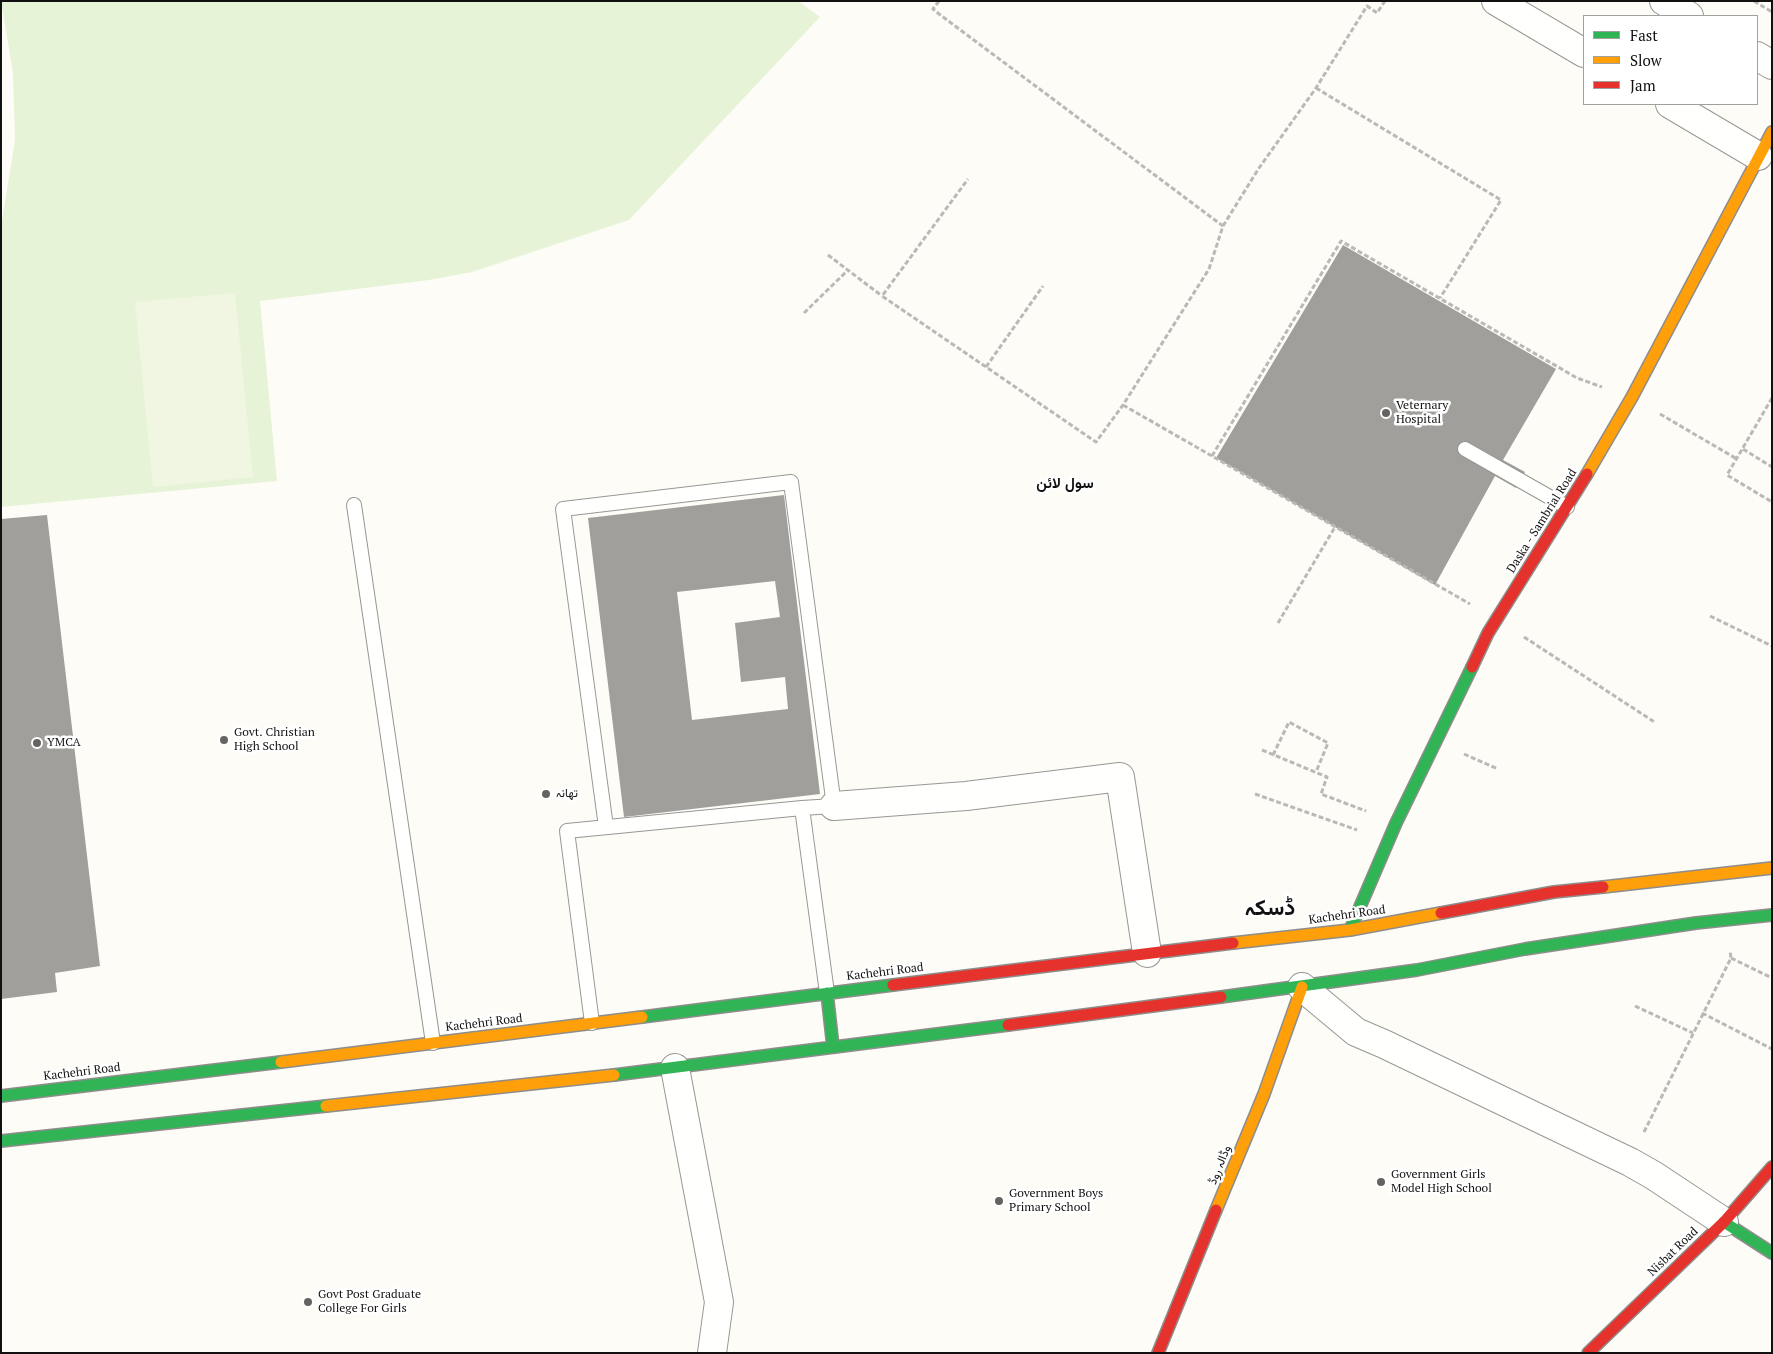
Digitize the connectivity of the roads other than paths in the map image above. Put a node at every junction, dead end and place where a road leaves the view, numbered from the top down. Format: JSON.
{"nodes":[{"id":1,"x":1496,"y":1,"type":"edge"},
{"id":2,"x":1664,"y":1,"type":"edge"},
{"id":3,"x":1687,"y":15,"type":"edge"},
{"id":4,"x":1583,"y":52,"type":"edge"},
{"id":5,"x":1758,"y":57,"type":"edge"},
{"id":6,"x":1772,"y":65,"type":"edge"},
{"id":7,"x":1672,"y":105,"type":"edge"},
{"id":8,"x":1772,"y":132,"type":"edge"},
{"id":9,"x":1758,"y":156,"type":"junction"},
{"id":10,"x":1466,"y":449,"type":"dead end"},
{"id":11,"x":354,"y":505,"type":"dead end"},
{"id":12,"x":1567,"y":507,"type":"junction"},
{"id":13,"x":834,"y":806,"type":"junction"},
{"id":14,"x":802,"y":808,"type":"junction"},
{"id":15,"x":606,"y":827,"type":"junction"},
{"id":16,"x":1772,"y":868,"type":"edge"},
{"id":17,"x":1772,"y":915,"type":"edge"},
{"id":18,"x":1350,"y":930,"type":"junction"},
{"id":19,"x":1147,"y":952,"type":"junction"},
{"id":20,"x":1302,"y":986,"type":"junction"},
{"id":21,"x":827,"y":993,"type":"junction"},
{"id":22,"x":592,"y":1023,"type":"junction"},
{"id":23,"x":433,"y":1043,"type":"junction"},
{"id":24,"x":833,"y":1047,"type":"junction"},
{"id":25,"x":675,"y":1068,"type":"junction"},
{"id":26,"x":1,"y":1096,"type":"edge"},
{"id":27,"x":1,"y":1141,"type":"edge"},
{"id":28,"x":1772,"y":1167,"type":"edge"},
{"id":29,"x":1724,"y":1222,"type":"junction"},
{"id":30,"x":1772,"y":1253,"type":"edge"},
{"id":31,"x":712,"y":1353,"type":"edge"},
{"id":32,"x":1158,"y":1353,"type":"edge"},
{"id":33,"x":1588,"y":1353,"type":"edge"}],
"edges":[{"from":1,"to":4,"type":"street"},
{"from":2,"to":3,"type":"street"},
{"from":5,"to":6,"type":"street"},
{"from":7,"to":9,"type":"street"},
{"from":8,"to":9,"type":"main road","name":"Daska - Sambrial Road"},
{"from":9,"to":12,"type":"main road","name":"Daska - Sambrial Road"},
{"from":10,"to":12,"type":"lane"},
{"from":11,"to":23,"type":"lane"},
{"from":12,"to":18,"type":"main road","name":"Daska - Sambrial Road"},
{"from":13,"to":14,"type":"lane"},
{"from":13,"to":15,"type":"lane"},
{"from":13,"to":19,"type":"street"},
{"from":14,"to":15,"type":"lane"},
{"from":14,"to":21,"type":"lane"},
{"from":15,"to":22,"type":"lane"},
{"from":16,"to":18,"type":"main road","name":"Kachehri Road"},
{"from":17,"to":20,"type":"main road"},
{"from":18,"to":19,"type":"main road","name":"Kachehri Road"},
{"from":19,"to":21,"type":"main road","name":"Kachehri Road"},
{"from":20,"to":24,"type":"main road"},
{"from":20,"to":29,"type":"street"},
{"from":20,"to":32,"type":"main road","name":"وڈالہ روڈ"},
{"from":21,"to":22,"type":"main road","name":"Kachehri Road"},
{"from":21,"to":24,"type":"main road"},
{"from":22,"to":23,"type":"main road","name":"Kachehri Road"},
{"from":23,"to":26,"type":"main road","name":"Kachehri Road"},
{"from":24,"to":25,"type":"main road"},
{"from":25,"to":27,"type":"main road"},
{"from":25,"to":31,"type":"street"},
{"from":28,"to":29,"type":"main road","name":"Nisbat Road"},
{"from":29,"to":30,"type":"main road"},
{"from":29,"to":33,"type":"main road","name":"Nisbat Road"}]}
